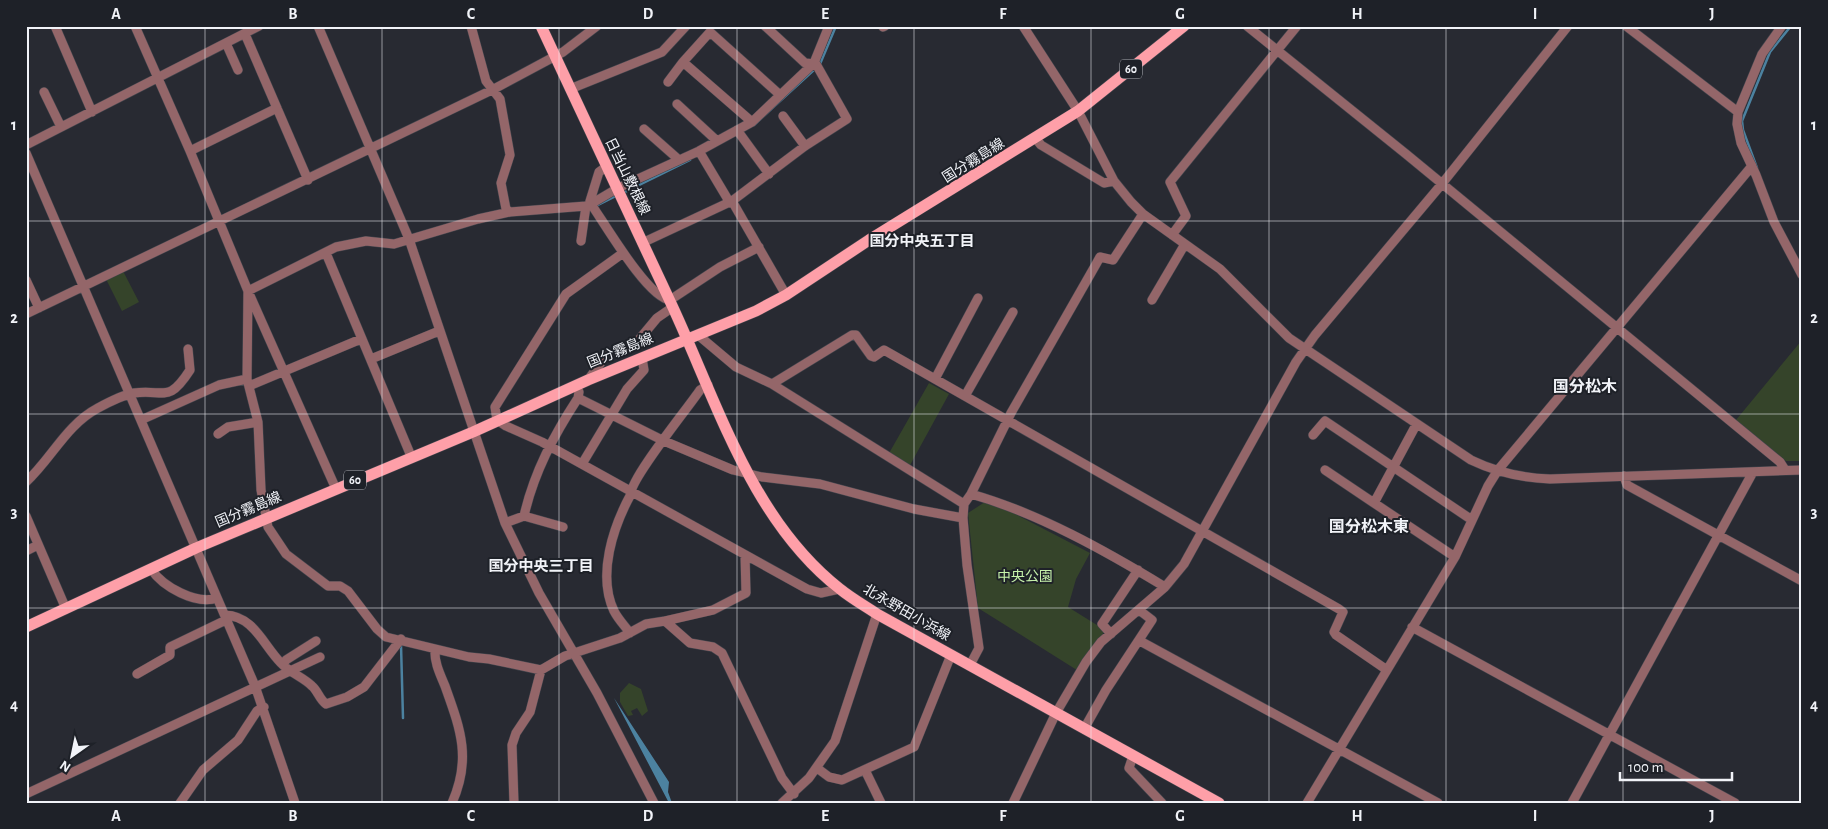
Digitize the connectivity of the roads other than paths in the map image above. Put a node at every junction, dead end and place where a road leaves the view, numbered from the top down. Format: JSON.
{"nodes":[{"id":1,"x":55,"y":26,"type":"edge"},
{"id":2,"x":135,"y":26,"type":"edge"},
{"id":3,"x":259,"y":26,"type":"edge"},
{"id":4,"x":318,"y":26,"type":"edge"},
{"id":5,"x":471,"y":26,"type":"edge"},
{"id":6,"x":541,"y":26,"type":"edge"},
{"id":7,"x":597,"y":26,"type":"edge"},
{"id":8,"x":686,"y":26,"type":"edge"},
{"id":9,"x":765,"y":26,"type":"edge"},
{"id":10,"x":1023,"y":26,"type":"edge"},
{"id":11,"x":1184,"y":26,"type":"edge"},
{"id":12,"x":1247,"y":26,"type":"edge"},
{"id":13,"x":1297,"y":26,"type":"edge"},
{"id":14,"x":1568,"y":26,"type":"edge"},
{"id":15,"x":1626,"y":26,"type":"edge"},
{"id":16,"x":1782,"y":26,"type":"edge"},
{"id":17,"x":826,"y":28,"type":"edge"},
{"id":18,"x":245,"y":34,"type":"junction"},
{"id":19,"x":226,"y":43,"type":"junction"},
{"id":20,"x":1277,"y":51,"type":"junction"},
{"id":21,"x":555,"y":56,"type":"junction"},
{"id":22,"x":683,"y":62,"type":"junction"},
{"id":23,"x":817,"y":66,"type":"junction"},
{"id":24,"x":238,"y":70,"type":"dead end"},
{"id":25,"x":157,"y":78,"type":"junction"},
{"id":26,"x":668,"y":82,"type":"dead end"},
{"id":27,"x":494,"y":89,"type":"junction"},
{"id":28,"x":570,"y":89,"type":"junction"},
{"id":29,"x":44,"y":92,"type":"dead end"},
{"id":30,"x":780,"y":94,"type":"junction"},
{"id":31,"x":677,"y":104,"type":"dead end"},
{"id":32,"x":277,"y":108,"type":"junction"},
{"id":33,"x":1078,"y":111,"type":"junction"},
{"id":34,"x":92,"y":112,"type":"junction"},
{"id":35,"x":1738,"y":112,"type":"junction"},
{"id":36,"x":783,"y":116,"type":"dead end"},
{"id":37,"x":752,"y":122,"type":"junction"},
{"id":38,"x":61,"y":128,"type":"junction"},
{"id":39,"x":644,"y":129,"type":"dead end"},
{"id":40,"x":740,"y":133,"type":"junction"},
{"id":41,"x":1036,"y":139,"type":"junction"},
{"id":42,"x":716,"y":140,"type":"junction"},
{"id":43,"x":26,"y":145,"type":"edge"},
{"id":44,"x":805,"y":146,"type":"junction"},
{"id":45,"x":372,"y":148,"type":"junction"},
{"id":46,"x":190,"y":151,"type":"junction"},
{"id":47,"x":26,"y":153,"type":"edge"},
{"id":48,"x":701,"y":153,"type":"junction"},
{"id":49,"x":678,"y":159,"type":"junction"},
{"id":50,"x":1752,"y":166,"type":"junction"},
{"id":51,"x":606,"y":167,"type":"junction"},
{"id":52,"x":769,"y":174,"type":"junction"},
{"id":53,"x":308,"y":180,"type":"junction"},
{"id":54,"x":1114,"y":181,"type":"junction"},
{"id":55,"x":1441,"y":185,"type":"junction"},
{"id":56,"x":619,"y":192,"type":"junction"},
{"id":57,"x":731,"y":202,"type":"junction"},
{"id":58,"x":591,"y":206,"type":"junction"},
{"id":59,"x":510,"y":212,"type":"junction"},
{"id":60,"x":1144,"y":214,"type":"junction"},
{"id":61,"x":220,"y":222,"type":"junction"},
{"id":62,"x":1172,"y":235,"type":"junction"},
{"id":63,"x":409,"y":239,"type":"junction"},
{"id":64,"x":581,"y":241,"type":"dead end"},
{"id":65,"x":642,"y":243,"type":"junction"},
{"id":66,"x":1185,"y":244,"type":"junction"},
{"id":67,"x":759,"y":247,"type":"junction"},
{"id":68,"x":326,"y":253,"type":"junction"},
{"id":69,"x":623,"y":253,"type":"junction"},
{"id":70,"x":1802,"y":275,"type":"edge"},
{"id":71,"x":26,"y":280,"type":"edge"},
{"id":72,"x":83,"y":287,"type":"junction"},
{"id":73,"x":248,"y":291,"type":"junction"},
{"id":74,"x":786,"y":295,"type":"junction"},
{"id":75,"x":978,"y":298,"type":"dead end"},
{"id":76,"x":1152,"y":300,"type":"dead end"},
{"id":77,"x":671,"y":303,"type":"junction"},
{"id":78,"x":39,"y":308,"type":"junction"},
{"id":79,"x":1012,"y":312,"type":"dead end"},
{"id":80,"x":26,"y":314,"type":"edge"},
{"id":81,"x":1617,"y":328,"type":"junction"},
{"id":82,"x":439,"y":330,"type":"junction"},
{"id":83,"x":698,"y":334,"type":"junction"},
{"id":84,"x":361,"y":339,"type":"junction"},
{"id":85,"x":687,"y":339,"type":"junction"},
{"id":86,"x":1305,"y":348,"type":"junction"},
{"id":87,"x":188,"y":349,"type":"dead end"},
{"id":88,"x":642,"y":358,"type":"junction"},
{"id":89,"x":371,"y":359,"type":"junction"},
{"id":90,"x":285,"y":372,"type":"junction"},
{"id":91,"x":935,"y":379,"type":"junction"},
{"id":92,"x":588,"y":380,"type":"junction"},
{"id":93,"x":248,"y":383,"type":"junction"},
{"id":94,"x":772,"y":384,"type":"junction"},
{"id":95,"x":708,"y":385,"type":"junction"},
{"id":96,"x":576,"y":386,"type":"junction"},
{"id":97,"x":130,"y":394,"type":"junction"},
{"id":98,"x":965,"y":396,"type":"junction"},
{"id":99,"x":578,"y":398,"type":"junction"},
{"id":100,"x":610,"y":415,"type":"junction"},
{"id":101,"x":141,"y":420,"type":"junction"},
{"id":102,"x":497,"y":420,"type":"junction"},
{"id":103,"x":1008,"y":420,"type":"junction"},
{"id":104,"x":258,"y":422,"type":"junction"},
{"id":105,"x":1416,"y":425,"type":"junction"},
{"id":106,"x":473,"y":432,"type":"junction"},
{"id":107,"x":218,"y":434,"type":"dead end"},
{"id":108,"x":1313,"y":435,"type":"dead end"},
{"id":109,"x":664,"y":441,"type":"junction"},
{"id":110,"x":548,"y":446,"type":"junction"},
{"id":111,"x":411,"y":456,"type":"junction"},
{"id":112,"x":582,"y":464,"type":"junction"},
{"id":113,"x":1394,"y":468,"type":"junction"},
{"id":114,"x":1325,"y":470,"type":"dead end"},
{"id":115,"x":1498,"y":470,"type":"junction"},
{"id":116,"x":1785,"y":470,"type":"junction"},
{"id":117,"x":1802,"y":470,"type":"edge"},
{"id":118,"x":1753,"y":472,"type":"junction"},
{"id":119,"x":750,"y":474,"type":"junction"},
{"id":120,"x":1624,"y":476,"type":"junction"},
{"id":121,"x":26,"y":482,"type":"edge"},
{"id":122,"x":336,"y":489,"type":"junction"},
{"id":123,"x":630,"y":491,"type":"junction"},
{"id":124,"x":971,"y":494,"type":"junction"},
{"id":125,"x":1374,"y":503,"type":"junction"},
{"id":126,"x":964,"y":504,"type":"junction"},
{"id":127,"x":26,"y":516,"type":"edge"},
{"id":128,"x":524,"y":516,"type":"junction"},
{"id":129,"x":266,"y":518,"type":"junction"},
{"id":130,"x":964,"y":518,"type":"junction"},
{"id":131,"x":1472,"y":520,"type":"junction"},
{"id":132,"x":505,"y":522,"type":"junction"},
{"id":133,"x":564,"y":527,"type":"dead end"},
{"id":134,"x":1202,"y":530,"type":"junction"},
{"id":135,"x":1719,"y":535,"type":"junction"},
{"id":136,"x":38,"y":545,"type":"junction"},
{"id":137,"x":196,"y":548,"type":"junction"},
{"id":138,"x":26,"y":551,"type":"edge"},
{"id":139,"x":744,"y":554,"type":"junction"},
{"id":140,"x":1455,"y":557,"type":"junction"},
{"id":141,"x":151,"y":568,"type":"junction"},
{"id":142,"x":1138,"y":570,"type":"junction"},
{"id":143,"x":1802,"y":581,"type":"edge"},
{"id":144,"x":1165,"y":587,"type":"junction"},
{"id":145,"x":839,"y":589,"type":"junction"},
{"id":146,"x":217,"y":598,"type":"junction"},
{"id":147,"x":66,"y":609,"type":"junction"},
{"id":148,"x":1139,"y":610,"type":"junction"},
{"id":149,"x":877,"y":614,"type":"junction"},
{"id":150,"x":226,"y":618,"type":"junction"},
{"id":151,"x":665,"y":620,"type":"junction"},
{"id":152,"x":26,"y":627,"type":"edge"},
{"id":153,"x":1412,"y":628,"type":"junction"},
{"id":154,"x":630,"y":633,"type":"junction"},
{"id":155,"x":1111,"y":634,"type":"junction"},
{"id":156,"x":401,"y":639,"type":"junction"},
{"id":157,"x":316,"y":640,"type":"dead end"},
{"id":158,"x":1140,"y":641,"type":"junction"},
{"id":159,"x":435,"y":649,"type":"junction"},
{"id":160,"x":574,"y":652,"type":"junction"},
{"id":161,"x":951,"y":654,"type":"junction"},
{"id":162,"x":320,"y":657,"type":"dead end"},
{"id":163,"x":283,"y":665,"type":"junction"},
{"id":164,"x":970,"y":665,"type":"junction"},
{"id":165,"x":541,"y":670,"type":"junction"},
{"id":166,"x":1387,"y":670,"type":"junction"},
{"id":167,"x":291,"y":672,"type":"junction"},
{"id":168,"x":137,"y":674,"type":"dead end"},
{"id":169,"x":255,"y":686,"type":"junction"},
{"id":170,"x":264,"y":708,"type":"junction"},
{"id":171,"x":1056,"y":713,"type":"junction"},
{"id":172,"x":1084,"y":729,"type":"junction"},
{"id":173,"x":1610,"y":736,"type":"junction"},
{"id":174,"x":1339,"y":750,"type":"junction"},
{"id":175,"x":1133,"y":756,"type":"junction"},
{"id":176,"x":817,"y":768,"type":"junction"},
{"id":177,"x":865,"y":770,"type":"junction"},
{"id":178,"x":26,"y":794,"type":"edge"},
{"id":179,"x":794,"y":794,"type":"junction"},
{"id":180,"x":180,"y":803,"type":"edge"},
{"id":181,"x":295,"y":803,"type":"edge"},
{"id":182,"x":452,"y":803,"type":"edge"},
{"id":183,"x":514,"y":803,"type":"edge"},
{"id":184,"x":654,"y":803,"type":"edge"},
{"id":185,"x":782,"y":803,"type":"edge"},
{"id":186,"x":881,"y":803,"type":"edge"},
{"id":187,"x":1013,"y":803,"type":"edge"},
{"id":188,"x":1162,"y":803,"type":"edge"},
{"id":189,"x":1219,"y":803,"type":"edge"},
{"id":190,"x":1307,"y":803,"type":"edge"},
{"id":191,"x":1438,"y":803,"type":"edge"},
{"id":192,"x":1572,"y":803,"type":"edge"},
{"id":193,"x":1735,"y":803,"type":"edge"}],
"edges":[{"from":1,"to":34,"type":"street"},
{"from":2,"to":25,"type":"street"},
{"from":3,"to":18,"type":"street"},
{"from":4,"to":45,"type":"street"},
{"from":5,"to":27,"type":"street"},
{"from":6,"to":21,"type":"main road","name":"日当山敷根線"},
{"from":7,"to":21,"type":"street"},
{"from":8,"to":28,"type":"street"},
{"from":9,"to":23,"type":"street"},
{"from":10,"to":33,"type":"street"},
{"from":11,"to":33,"type":"main road","name":"国分霧島線","number":"60"},
{"from":12,"to":20,"type":"street"},
{"from":13,"to":20,"type":"street"},
{"from":14,"to":55,"type":"street"},
{"from":15,"to":35,"type":"street"},
{"from":16,"to":35,"type":"street"},
{"from":17,"to":23,"type":"street"},
{"from":18,"to":19,"type":"street"},
{"from":18,"to":32,"type":"street"},
{"from":19,"to":24,"type":"street"},
{"from":19,"to":25,"type":"street"},
{"from":20,"to":55,"type":"street"},
{"from":20,"to":62,"type":"street"},
{"from":21,"to":27,"type":"street"},
{"from":21,"to":28,"type":"main road","name":"日当山敷根線"},
{"from":22,"to":26,"type":"street"},
{"from":22,"to":30,"type":"street"},
{"from":22,"to":37,"type":"street"},
{"from":23,"to":30,"type":"street"},
{"from":23,"to":44,"type":"street"},
{"from":25,"to":34,"type":"street"},
{"from":25,"to":46,"type":"street"},
{"from":27,"to":45,"type":"street"},
{"from":27,"to":59,"type":"street"},
{"from":28,"to":51,"type":"main road","name":"日当山敷根線"},
{"from":29,"to":38,"type":"street"},
{"from":30,"to":37,"type":"street"},
{"from":31,"to":42,"type":"street"},
{"from":32,"to":46,"type":"street"},
{"from":32,"to":53,"type":"street"},
{"from":33,"to":41,"type":"main road","name":"国分霧島線","number":"60"},
{"from":33,"to":54,"type":"street"},
{"from":34,"to":38,"type":"street"},
{"from":35,"to":50,"type":"street"},
{"from":36,"to":44,"type":"street"},
{"from":37,"to":40,"type":"street"},
{"from":38,"to":43,"type":"street"},
{"from":39,"to":49,"type":"street"},
{"from":40,"to":42,"type":"street"},
{"from":40,"to":52,"type":"street"},
{"from":41,"to":54,"type":"street"},
{"from":41,"to":74,"type":"main road","name":"国分霧島線","number":"60"},
{"from":42,"to":48,"type":"street"},
{"from":44,"to":52,"type":"street"},
{"from":45,"to":53,"type":"street"},
{"from":45,"to":63,"type":"street"},
{"from":46,"to":61,"type":"street"},
{"from":47,"to":72,"type":"street"},
{"from":48,"to":49,"type":"street"},
{"from":48,"to":57,"type":"street"},
{"from":49,"to":56,"type":"street"},
{"from":50,"to":70,"type":"street"},
{"from":50,"to":81,"type":"street"},
{"from":51,"to":56,"type":"main road","name":"日当山敷根線"},
{"from":51,"to":58,"type":"street"},
{"from":52,"to":57,"type":"street"},
{"from":53,"to":61,"type":"street"},
{"from":54,"to":60,"type":"street"},
{"from":55,"to":81,"type":"street"},
{"from":55,"to":86,"type":"street"},
{"from":56,"to":58,"type":"street"},
{"from":56,"to":65,"type":"main road","name":"日当山敷根線"},
{"from":57,"to":65,"type":"street"},
{"from":57,"to":67,"type":"street"},
{"from":58,"to":59,"type":"street"},
{"from":58,"to":64,"type":"street"},
{"from":58,"to":69,"type":"street"},
{"from":59,"to":63,"type":"street"},
{"from":60,"to":62,"type":"street"},
{"from":60,"to":103,"type":"street"},
{"from":61,"to":72,"type":"street"},
{"from":61,"to":73,"type":"street"},
{"from":62,"to":66,"type":"street"},
{"from":63,"to":68,"type":"street"},
{"from":63,"to":82,"type":"street"},
{"from":65,"to":77,"type":"main road","name":"日当山敷根線"},
{"from":66,"to":76,"type":"street"},
{"from":66,"to":86,"type":"street"},
{"from":67,"to":74,"type":"street"},
{"from":67,"to":77,"type":"street"},
{"from":68,"to":73,"type":"street"},
{"from":68,"to":84,"type":"street"},
{"from":69,"to":77,"type":"street"},
{"from":69,"to":102,"type":"street"},
{"from":71,"to":78,"type":"street"},
{"from":72,"to":78,"type":"street"},
{"from":72,"to":97,"type":"street"},
{"from":73,"to":90,"type":"street"},
{"from":73,"to":93,"type":"street"},
{"from":74,"to":83,"type":"main road","name":"国分霧島線","number":"60"},
{"from":75,"to":91,"type":"street"},
{"from":77,"to":85,"type":"main road","name":"日当山敷根線"},
{"from":77,"to":92,"type":"street"},
{"from":78,"to":80,"type":"street"},
{"from":79,"to":98,"type":"street"},
{"from":81,"to":115,"type":"street"},
{"from":81,"to":116,"type":"street"},
{"from":82,"to":89,"type":"street"},
{"from":82,"to":106,"type":"street"},
{"from":83,"to":85,"type":"main road","name":"国分霧島線","number":"60"},
{"from":83,"to":94,"type":"street"},
{"from":84,"to":89,"type":"street"},
{"from":84,"to":90,"type":"street"},
{"from":85,"to":88,"type":"main road","name":"国分霧島線","number":"60"},
{"from":85,"to":95,"type":"main road","name":"北永野田小浜線"},
{"from":86,"to":105,"type":"street"},
{"from":86,"to":134,"type":"street"},
{"from":87,"to":97,"type":"street"},
{"from":88,"to":92,"type":"main road","name":"国分霧島線","number":"60"},
{"from":88,"to":100,"type":"street"},
{"from":89,"to":111,"type":"street"},
{"from":90,"to":93,"type":"street"},
{"from":90,"to":122,"type":"street"},
{"from":91,"to":94,"type":"street"},
{"from":91,"to":98,"type":"street"},
{"from":92,"to":96,"type":"main road","name":"国分霧島線","number":"60"},
{"from":93,"to":101,"type":"street"},
{"from":93,"to":104,"type":"street"},
{"from":94,"to":126,"type":"street"},
{"from":95,"to":109,"type":"street"},
{"from":95,"to":119,"type":"main road","name":"北永野田小浜線"},
{"from":96,"to":99,"type":"street"},
{"from":96,"to":102,"type":"main road","name":"国分霧島線","number":"60"},
{"from":97,"to":101,"type":"street"},
{"from":97,"to":121,"type":"street"},
{"from":98,"to":103,"type":"street"},
{"from":99,"to":100,"type":"street"},
{"from":99,"to":110,"type":"street"},
{"from":100,"to":109,"type":"street"},
{"from":100,"to":112,"type":"street"},
{"from":101,"to":137,"type":"street"},
{"from":102,"to":106,"type":"main road","name":"国分霧島線","number":"60"},
{"from":102,"to":110,"type":"street"},
{"from":103,"to":124,"type":"street"},
{"from":103,"to":134,"type":"street"},
{"from":104,"to":107,"type":"street"},
{"from":104,"to":129,"type":"street"},
{"from":105,"to":113,"type":"street"},
{"from":105,"to":115,"type":"street"},
{"from":106,"to":111,"type":"main road","name":"国分霧島線","number":"60"},
{"from":106,"to":132,"type":"street"},
{"from":108,"to":113,"type":"street"},
{"from":109,"to":119,"type":"street"},
{"from":109,"to":123,"type":"street"},
{"from":110,"to":112,"type":"street"},
{"from":110,"to":128,"type":"street"},
{"from":111,"to":122,"type":"main road","name":"国分霧島線","number":"60"},
{"from":112,"to":123,"type":"street"},
{"from":113,"to":125,"type":"street"},
{"from":113,"to":131,"type":"street"},
{"from":114,"to":125,"type":"street"},
{"from":115,"to":120,"type":"street"},
{"from":115,"to":131,"type":"street"},
{"from":116,"to":117,"type":"street"},
{"from":116,"to":118,"type":"street"},
{"from":118,"to":120,"type":"street"},
{"from":118,"to":135,"type":"street"},
{"from":119,"to":130,"type":"street"},
{"from":119,"to":145,"type":"main road","name":"北永野田小浜線"},
{"from":120,"to":135,"type":"street"},
{"from":122,"to":129,"type":"main road","name":"国分霧島線","number":"60"},
{"from":123,"to":139,"type":"street"},
{"from":123,"to":154,"type":"street"},
{"from":124,"to":126,"type":"street"},
{"from":124,"to":142,"type":"street"},
{"from":125,"to":140,"type":"street"},
{"from":126,"to":130,"type":"street"},
{"from":127,"to":136,"type":"street"},
{"from":128,"to":132,"type":"street"},
{"from":128,"to":133,"type":"street"},
{"from":129,"to":137,"type":"main road","name":"国分霧島線","number":"60"},
{"from":129,"to":156,"type":"street"},
{"from":130,"to":164,"type":"street"},
{"from":131,"to":140,"type":"street"},
{"from":132,"to":160,"type":"street"},
{"from":134,"to":144,"type":"street"},
{"from":134,"to":166,"type":"street"},
{"from":135,"to":143,"type":"street"},
{"from":135,"to":173,"type":"street"},
{"from":136,"to":138,"type":"street"},
{"from":136,"to":147,"type":"street"},
{"from":137,"to":141,"type":"main road","name":"国分霧島線","number":"60"},
{"from":137,"to":146,"type":"street"},
{"from":139,"to":145,"type":"street"},
{"from":139,"to":151,"type":"street"},
{"from":140,"to":153,"type":"street"},
{"from":141,"to":146,"type":"street"},
{"from":141,"to":147,"type":"main road","name":"国分霧島線","number":"60"},
{"from":142,"to":144,"type":"street"},
{"from":142,"to":155,"type":"street"},
{"from":144,"to":148,"type":"street"},
{"from":145,"to":149,"type":"main road","name":"北永野田小浜線"},
{"from":146,"to":150,"type":"street"},
{"from":147,"to":152,"type":"main road","name":"国分霧島線","number":"60"},
{"from":148,"to":155,"type":"street"},
{"from":148,"to":158,"type":"street"},
{"from":149,"to":161,"type":"main road","name":"北永野田小浜線"},
{"from":149,"to":176,"type":"street"},
{"from":150,"to":163,"type":"street"},
{"from":150,"to":168,"type":"street"},
{"from":150,"to":169,"type":"street"},
{"from":151,"to":154,"type":"street"},
{"from":151,"to":179,"type":"street"},
{"from":153,"to":166,"type":"street"},
{"from":153,"to":173,"type":"street"},
{"from":154,"to":160,"type":"street"},
{"from":155,"to":171,"type":"street"},
{"from":156,"to":159,"type":"street"},
{"from":156,"to":167,"type":"street"},
{"from":157,"to":163,"type":"street"},
{"from":158,"to":172,"type":"street"},
{"from":158,"to":174,"type":"street"},
{"from":159,"to":165,"type":"street"},
{"from":159,"to":182,"type":"street"},
{"from":160,"to":165,"type":"street"},
{"from":160,"to":184,"type":"street"},
{"from":161,"to":164,"type":"main road","name":"北永野田小浜線"},
{"from":161,"to":177,"type":"street"},
{"from":162,"to":167,"type":"street"},
{"from":163,"to":167,"type":"street"},
{"from":164,"to":171,"type":"main road","name":"北永野田小浜線"},
{"from":165,"to":183,"type":"street"},
{"from":166,"to":174,"type":"street"},
{"from":167,"to":169,"type":"street"},
{"from":169,"to":170,"type":"street"},
{"from":169,"to":178,"type":"street"},
{"from":170,"to":180,"type":"street"},
{"from":170,"to":181,"type":"street"},
{"from":171,"to":172,"type":"main road","name":"北永野田小浜線"},
{"from":171,"to":187,"type":"street"},
{"from":172,"to":175,"type":"main road","name":"北永野田小浜線"},
{"from":173,"to":192,"type":"street"},
{"from":173,"to":193,"type":"street"},
{"from":174,"to":190,"type":"street"},
{"from":174,"to":191,"type":"street"},
{"from":175,"to":188,"type":"street"},
{"from":175,"to":189,"type":"main road","name":"北永野田小浜線"},
{"from":176,"to":177,"type":"street"},
{"from":176,"to":179,"type":"street"},
{"from":177,"to":186,"type":"street"},
{"from":179,"to":185,"type":"street"}]}
